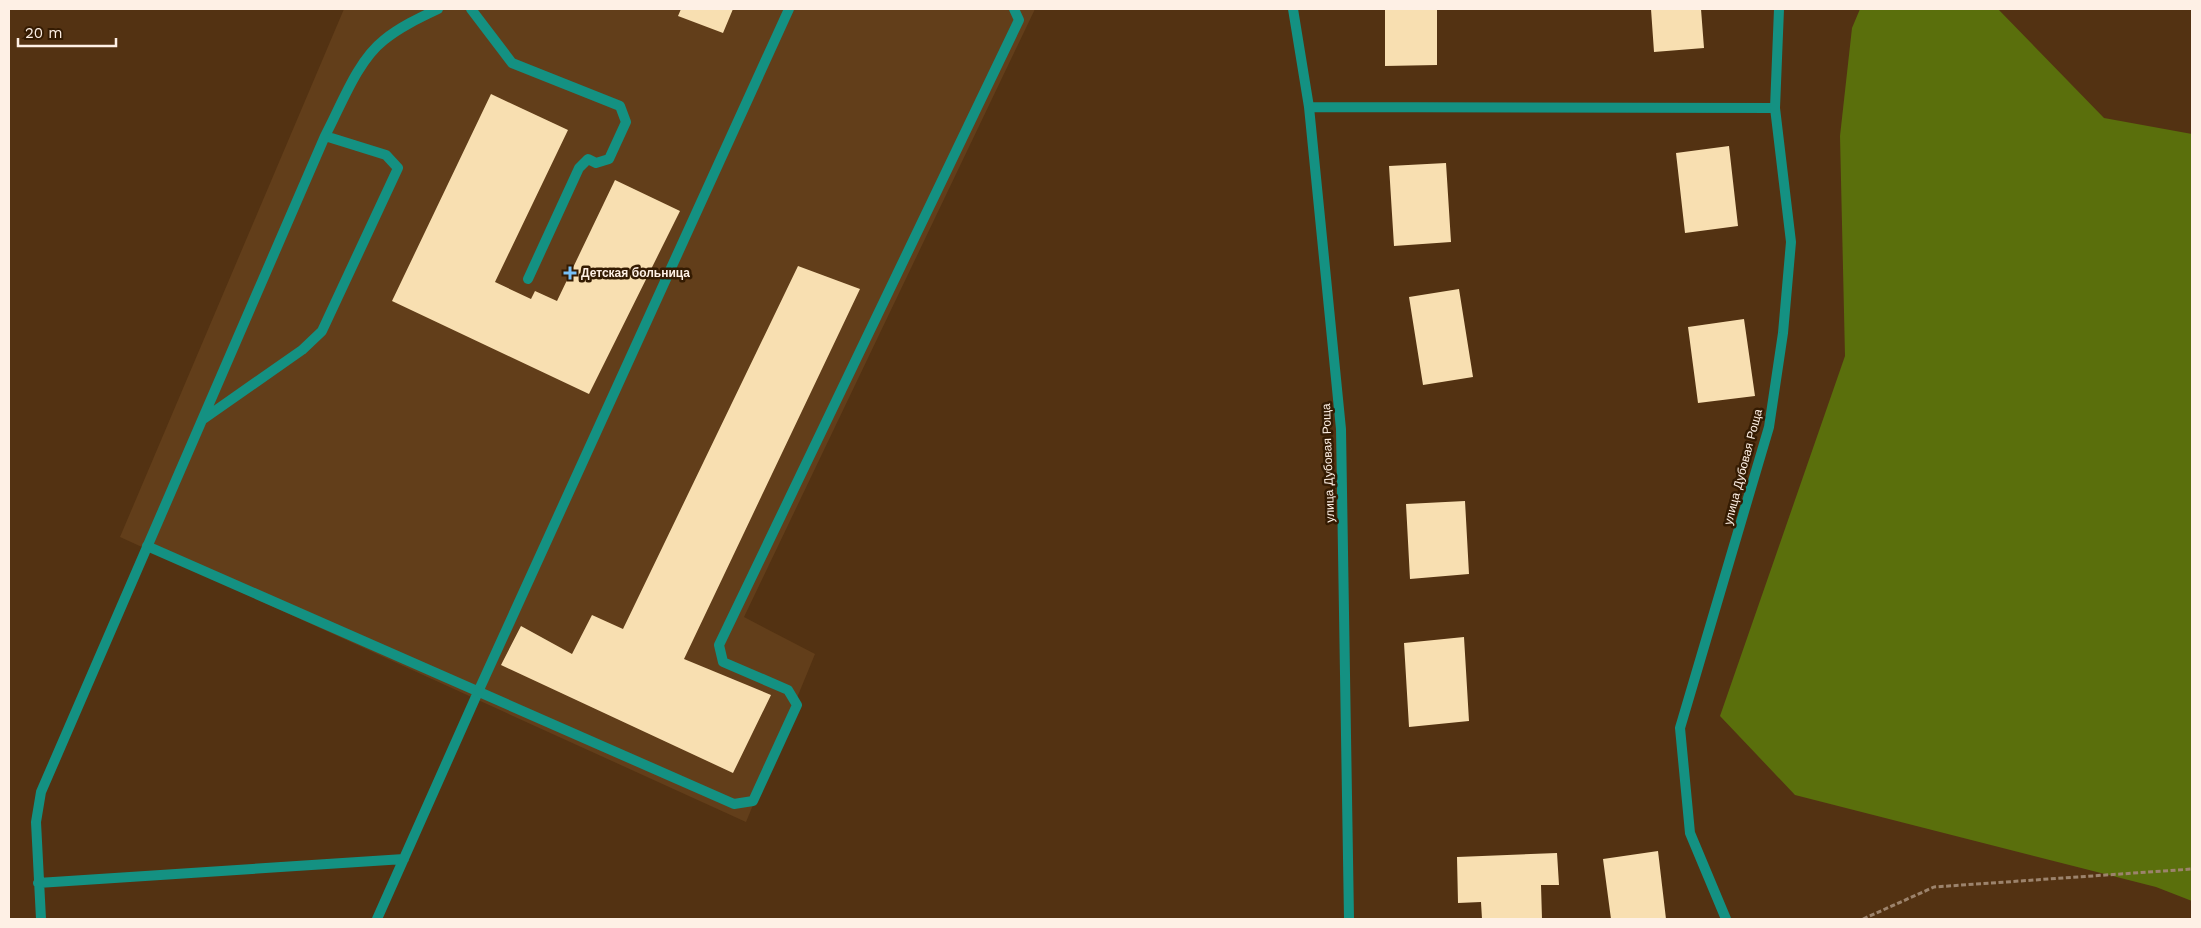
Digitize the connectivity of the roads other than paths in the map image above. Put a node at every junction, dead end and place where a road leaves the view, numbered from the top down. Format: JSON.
{"nodes":[{"id":1,"x":438,"y":9,"type":"edge"},
{"id":2,"x":471,"y":9,"type":"edge"},
{"id":3,"x":789,"y":9,"type":"edge"},
{"id":4,"x":1014,"y":9,"type":"edge"},
{"id":5,"x":1293,"y":9,"type":"edge"},
{"id":6,"x":1779,"y":9,"type":"edge"},
{"id":7,"x":1309,"y":107,"type":"junction"},
{"id":8,"x":1775,"y":108,"type":"junction"},
{"id":9,"x":325,"y":136,"type":"junction"},
{"id":10,"x":528,"y":279,"type":"dead end"},
{"id":11,"x":202,"y":421,"type":"junction"},
{"id":12,"x":147,"y":546,"type":"junction"},
{"id":13,"x":478,"y":692,"type":"junction"},
{"id":14,"x":404,"y":859,"type":"junction"},
{"id":15,"x":38,"y":883,"type":"junction"},
{"id":16,"x":40,"y":919,"type":"edge"},
{"id":17,"x":377,"y":919,"type":"edge"},
{"id":18,"x":1349,"y":919,"type":"edge"},
{"id":19,"x":1726,"y":919,"type":"edge"}],
"edges":[{"from":1,"to":9,"type":"street"},
{"from":2,"to":10,"type":"street"},
{"from":3,"to":13,"type":"street"},
{"from":4,"to":13,"type":"street"},
{"from":5,"to":7,"type":"street","name":"улица Дубовая Роща"},
{"from":6,"to":8,"type":"street","name":"улица Дубовая Роща"},
{"from":7,"to":8,"type":"street"},
{"from":7,"to":18,"type":"street","name":"улица Дубовая Роща"},
{"from":8,"to":19,"type":"street","name":"улица Дубовая Роща"},
{"from":9,"to":11,"type":"street"},
{"from":9,"to":11,"type":"street"},
{"from":11,"to":12,"type":"street"},
{"from":12,"to":13,"type":"street"},
{"from":12,"to":15,"type":"street"},
{"from":13,"to":14,"type":"street"},
{"from":14,"to":15,"type":"street"},
{"from":14,"to":17,"type":"street"},
{"from":15,"to":16,"type":"street"}]}
